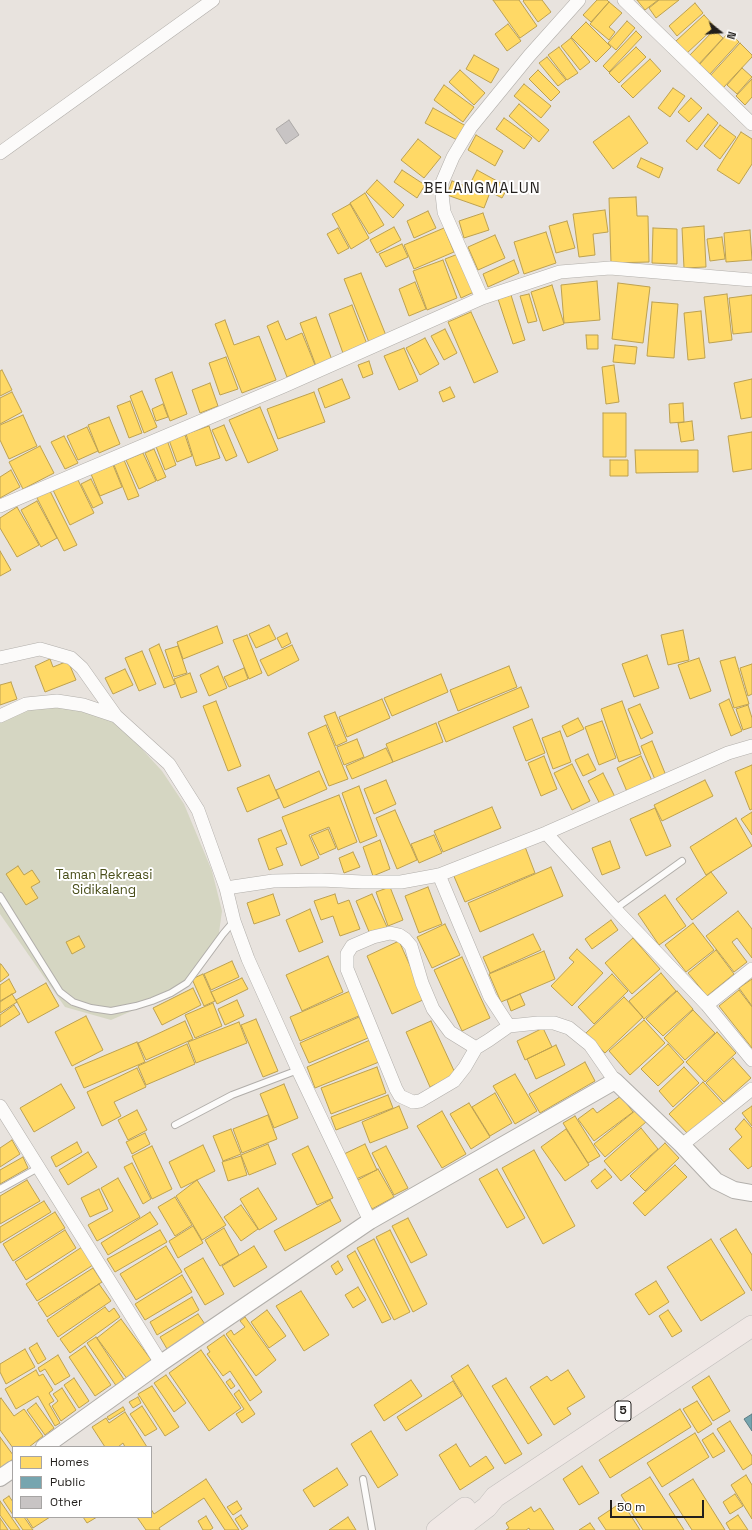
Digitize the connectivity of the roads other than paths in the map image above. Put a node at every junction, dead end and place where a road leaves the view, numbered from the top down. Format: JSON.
{"nodes":[{"id":1,"x":213,"y":0,"type":"edge"},
{"id":2,"x":579,"y":0,"type":"edge"},
{"id":3,"x":624,"y":0,"type":"edge"},
{"id":4,"x":752,"y":124,"type":"edge"},
{"id":5,"x":0,"y":153,"type":"edge"},
{"id":6,"x":752,"y":280,"type":"edge"},
{"id":7,"x":482,"y":298,"type":"junction"},
{"id":8,"x":0,"y":506,"type":"edge"},
{"id":9,"x":0,"y":658,"type":"edge"},
{"id":10,"x":0,"y":716,"type":"edge"},
{"id":11,"x":116,"y":716,"type":"junction"},
{"id":12,"x":752,"y":746,"type":"edge"},
{"id":13,"x":546,"y":833,"type":"junction"},
{"id":14,"x":682,"y":861,"type":"dead end"},
{"id":15,"x":439,"y":875,"type":"junction"},
{"id":16,"x":226,"y":888,"type":"junction"},
{"id":17,"x":0,"y":896,"type":"edge"},
{"id":18,"x":615,"y":909,"type":"junction"},
{"id":19,"x":234,"y":921,"type":"junction"},
{"id":20,"x":752,"y":969,"type":"edge"},
{"id":21,"x":707,"y":1004,"type":"junction"},
{"id":22,"x":509,"y":1026,"type":"junction"},
{"id":23,"x":476,"y":1048,"type":"junction"},
{"id":24,"x":752,"y":1060,"type":"edge"},
{"id":25,"x":298,"y":1070,"type":"junction"},
{"id":26,"x":615,"y":1081,"type":"junction"},
{"id":27,"x":752,"y":1089,"type":"edge"},
{"id":28,"x":0,"y":1106,"type":"edge"},
{"id":29,"x":175,"y":1126,"type":"dead end"},
{"id":30,"x":682,"y":1144,"type":"junction"},
{"id":31,"x":38,"y":1168,"type":"junction"},
{"id":32,"x":0,"y":1189,"type":"edge"},
{"id":33,"x":752,"y":1193,"type":"edge"},
{"id":34,"x":370,"y":1221,"type":"junction"},
{"id":35,"x":752,"y":1326,"type":"edge"},
{"id":36,"x":161,"y":1363,"type":"junction"},
{"id":37,"x":45,"y":1446,"type":"edge"},
{"id":38,"x":12,"y":1470,"type":"edge"},
{"id":39,"x":0,"y":1478,"type":"edge"},
{"id":40,"x":363,"y":1479,"type":"dead end"},
{"id":41,"x":495,"y":1497,"type":"junction"},
{"id":42,"x":372,"y":1530,"type":"edge"},
{"id":43,"x":437,"y":1530,"type":"edge"},
{"id":44,"x":457,"y":1530,"type":"edge"}],
"edges":[{"from":1,"to":5,"type":"street"},
{"from":2,"to":7,"type":"street"},
{"from":3,"to":4,"type":"street"},
{"from":6,"to":7,"type":"street"},
{"from":7,"to":8,"type":"street"},
{"from":9,"to":11,"type":"street"},
{"from":10,"to":11,"type":"street"},
{"from":11,"to":16,"type":"street"},
{"from":12,"to":13,"type":"street"},
{"from":13,"to":15,"type":"street"},
{"from":13,"to":18,"type":"street"},
{"from":14,"to":18,"type":"lane"},
{"from":15,"to":16,"type":"street"},
{"from":15,"to":22,"type":"street"},
{"from":16,"to":19,"type":"street"},
{"from":17,"to":19,"type":"lane"},
{"from":18,"to":21,"type":"street"},
{"from":19,"to":25,"type":"street"},
{"from":20,"to":21,"type":"street"},
{"from":21,"to":24,"type":"street"},
{"from":22,"to":23,"type":"street"},
{"from":22,"to":26,"type":"street"},
{"from":23,"to":23,"type":"street"},
{"from":25,"to":29,"type":"lane"},
{"from":25,"to":34,"type":"street"},
{"from":26,"to":30,"type":"street"},
{"from":26,"to":34,"type":"street"},
{"from":27,"to":30,"type":"street"},
{"from":28,"to":31,"type":"street"},
{"from":30,"to":33,"type":"street"},
{"from":31,"to":32,"type":"lane"},
{"from":31,"to":36,"type":"street"},
{"from":34,"to":36,"type":"street"},
{"from":35,"to":41,"type":"highway","number":"5"},
{"from":36,"to":37,"type":"street"},
{"from":38,"to":39,"type":"street"},
{"from":40,"to":42,"type":"lane"},
{"from":41,"to":43,"type":"highway","number":"5"},
{"from":41,"to":44,"type":"highway","number":"5"}]}
